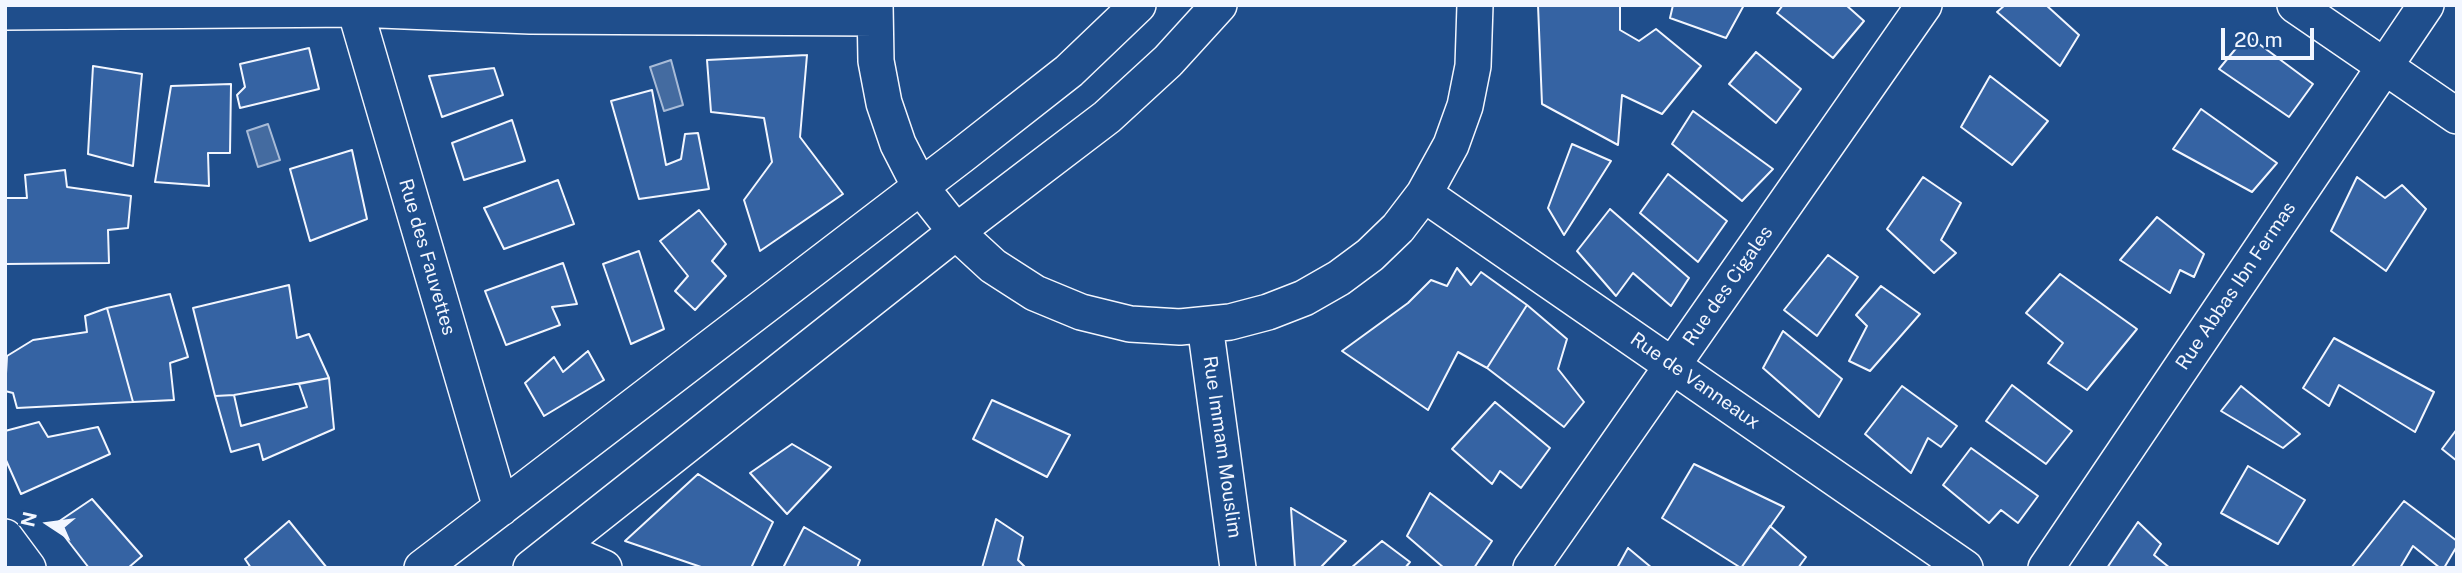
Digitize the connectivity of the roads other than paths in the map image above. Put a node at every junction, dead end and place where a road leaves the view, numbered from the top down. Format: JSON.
{"nodes":[{"id":1,"x":1138,"y":5,"type":"edge"},
{"id":2,"x":1219,"y":5,"type":"edge"},
{"id":3,"x":1475,"y":5,"type":"edge"},
{"id":4,"x":1924,"y":5,"type":"edge"},
{"id":5,"x":2295,"y":5,"type":"edge"},
{"id":6,"x":2426,"y":5,"type":"edge"},
{"id":7,"x":356,"y":7,"type":"edge"},
{"id":8,"x":5,"y":12,"type":"edge"},
{"id":9,"x":875,"y":12,"type":"edge"},
{"id":10,"x":2384,"y":65,"type":"junction"},
{"id":11,"x":2457,"y":116,"type":"edge"},
{"id":12,"x":919,"y":186,"type":"junction"},
{"id":13,"x":1424,"y":194,"type":"junction"},
{"id":14,"x":956,"y":232,"type":"junction"},
{"id":15,"x":1205,"y":326,"type":"junction"},
{"id":16,"x":1672,"y":366,"type":"junction"},
{"id":17,"x":500,"y":508,"type":"junction"},
{"id":18,"x":5,"y":537,"type":"edge"},
{"id":19,"x":545,"y":558,"type":"edge"},
{"id":20,"x":28,"y":568,"type":"edge"},
{"id":21,"x":422,"y":568,"type":"edge"},
{"id":22,"x":604,"y":568,"type":"edge"},
{"id":23,"x":1238,"y":568,"type":"edge"},
{"id":24,"x":1531,"y":568,"type":"edge"},
{"id":25,"x":1965,"y":568,"type":"edge"},
{"id":26,"x":2046,"y":568,"type":"edge"}],
"edges":[{"from":1,"to":12,"type":"street"},
{"from":2,"to":14,"type":"street"},
{"from":3,"to":13,"type":"street"},
{"from":4,"to":16,"type":"street","name":"Rue des Cigales"},
{"from":5,"to":10,"type":"street"},
{"from":6,"to":10,"type":"street","name":"Rue Abbas Ibn Fermas"},
{"from":7,"to":8,"type":"street"},
{"from":7,"to":9,"type":"street"},
{"from":7,"to":17,"type":"street","name":"Rue des Fauvettes"},
{"from":9,"to":12,"type":"street"},
{"from":10,"to":11,"type":"street"},
{"from":10,"to":26,"type":"street","name":"Rue Abbas Ibn Fermas"},
{"from":12,"to":14,"type":"street"},
{"from":12,"to":17,"type":"street"},
{"from":13,"to":15,"type":"street"},
{"from":13,"to":16,"type":"street","name":"Rue de Vanneaux"},
{"from":14,"to":15,"type":"street"},
{"from":14,"to":19,"type":"street"},
{"from":15,"to":23,"type":"street","name":"Rue Immam Mouslim"},
{"from":16,"to":24,"type":"street","name":"Rue des Cigales"},
{"from":16,"to":25,"type":"street","name":"Rue de Vanneaux"},
{"from":17,"to":21,"type":"street"},
{"from":18,"to":20,"type":"street"},
{"from":19,"to":22,"type":"street"}]}
